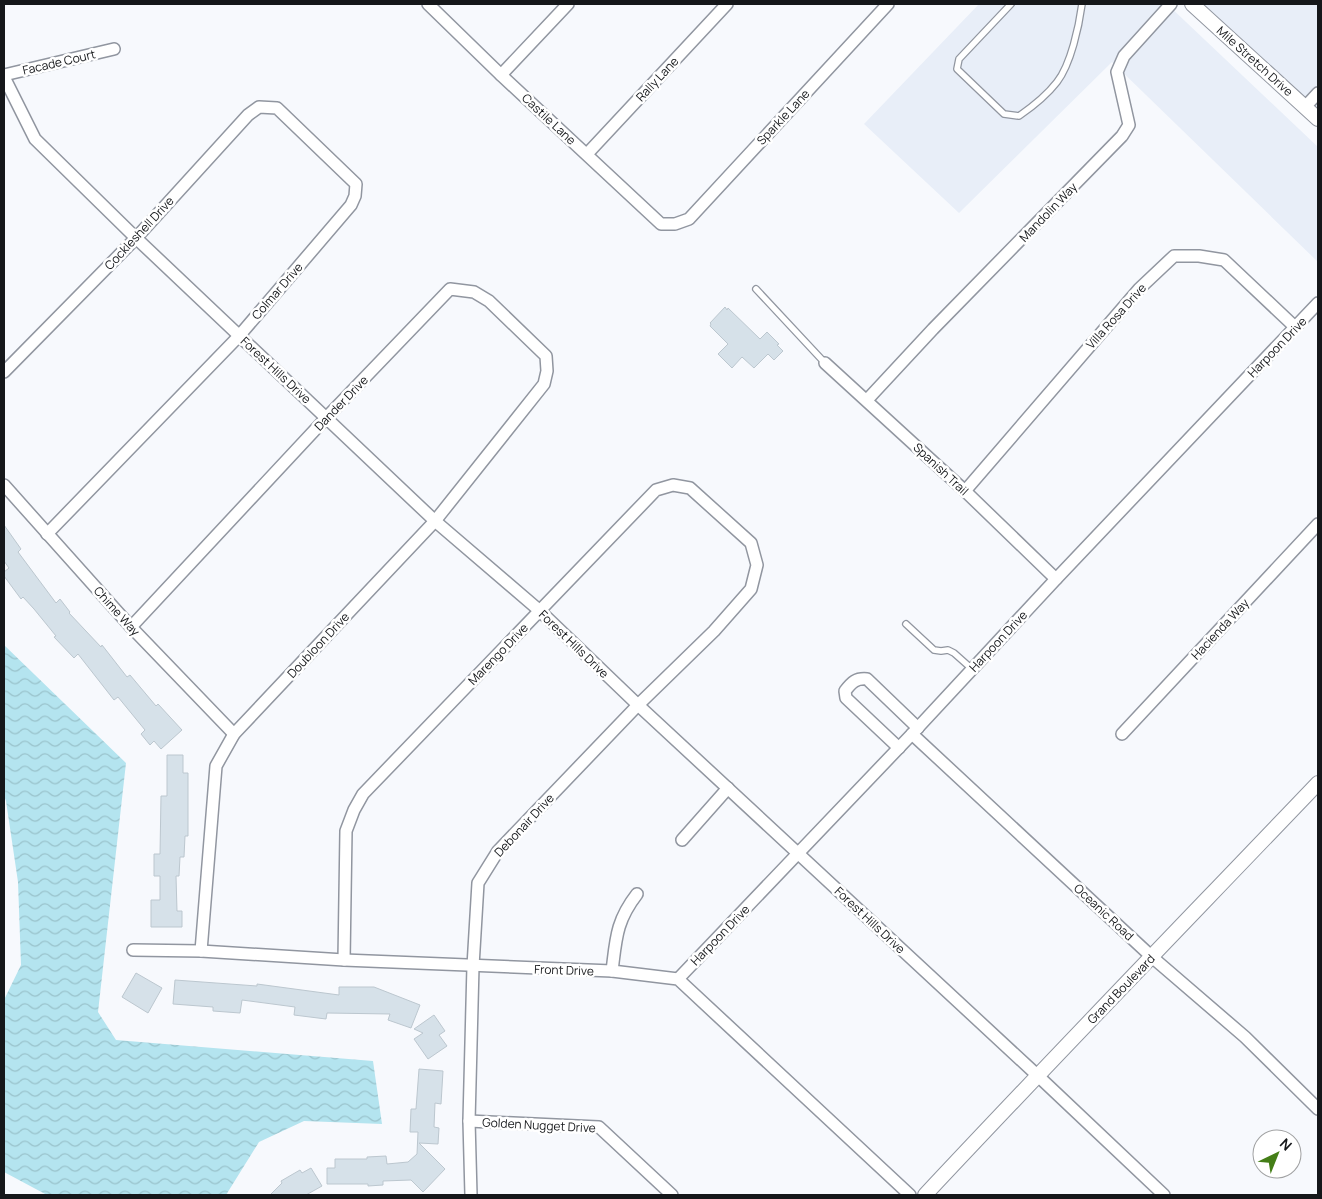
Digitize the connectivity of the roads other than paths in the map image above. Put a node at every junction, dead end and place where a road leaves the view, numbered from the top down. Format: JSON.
{"nodes":[{"id":1,"x":428,"y":4,"type":"edge"},
{"id":2,"x":568,"y":4,"type":"edge"},
{"id":3,"x":727,"y":4,"type":"edge"},
{"id":4,"x":888,"y":4,"type":"edge"},
{"id":5,"x":1011,"y":4,"type":"edge"},
{"id":6,"x":1082,"y":4,"type":"edge"},
{"id":7,"x":1171,"y":4,"type":"edge"},
{"id":8,"x":1192,"y":4,"type":"edge"},
{"id":9,"x":114,"y":49,"type":"dead end"},
{"id":10,"x":501,"y":75,"type":"junction"},
{"id":11,"x":4,"y":76,"type":"edge"},
{"id":12,"x":1318,"y":93,"type":"edge"},
{"id":13,"x":1305,"y":107,"type":"junction"},
{"id":14,"x":277,"y":108,"type":"joint"},
{"id":15,"x":1318,"y":119,"type":"edge"},
{"id":16,"x":587,"y":154,"type":"junction"},
{"id":17,"x":675,"y":224,"type":"joint"},
{"id":18,"x":136,"y":238,"type":"junction"},
{"id":19,"x":756,"y":289,"type":"dead end"},
{"id":20,"x":1318,"y":303,"type":"edge"},
{"id":21,"x":1295,"y":328,"type":"junction"},
{"id":22,"x":239,"y":336,"type":"junction"},
{"id":23,"x":824,"y":363,"type":"joint"},
{"id":24,"x":4,"y":372,"type":"edge"},
{"id":25,"x":544,"y":384,"type":"joint"},
{"id":26,"x":866,"y":400,"type":"junction"},
{"id":27,"x":326,"y":418,"type":"junction"},
{"id":28,"x":4,"y":485,"type":"edge"},
{"id":29,"x":965,"y":491,"type":"junction"},
{"id":30,"x":435,"y":521,"type":"junction"},
{"id":31,"x":1318,"y":524,"type":"edge"},
{"id":32,"x":47,"y":534,"type":"junction"},
{"id":33,"x":1056,"y":579,"type":"junction"},
{"id":34,"x":751,"y":589,"type":"joint"},
{"id":35,"x":540,"y":611,"type":"junction"},
{"id":36,"x":906,"y":624,"type":"dead end"},
{"id":37,"x":131,"y":627,"type":"junction"},
{"id":38,"x":972,"y":669,"type":"junction"},
{"id":39,"x":638,"y":705,"type":"junction"},
{"id":40,"x":915,"y":731,"type":"junction"},
{"id":41,"x":234,"y":734,"type":"junction"},
{"id":42,"x":1122,"y":734,"type":"dead end"},
{"id":43,"x":899,"y":748,"type":"junction"},
{"id":44,"x":1318,"y":783,"type":"edge"},
{"id":45,"x":728,"y":788,"type":"junction"},
{"id":46,"x":682,"y":840,"type":"dead end"},
{"id":47,"x":798,"y":853,"type":"junction"},
{"id":48,"x":636,"y":894,"type":"dead end"},
{"id":49,"x":133,"y":950,"type":"dead end"},
{"id":50,"x":201,"y":951,"type":"junction"},
{"id":51,"x":1152,"y":957,"type":"junction"},
{"id":52,"x":344,"y":960,"type":"junction"},
{"id":53,"x":473,"y":966,"type":"junction"},
{"id":54,"x":612,"y":972,"type":"junction"},
{"id":55,"x":678,"y":979,"type":"junction"},
{"id":56,"x":1037,"y":1075,"type":"junction"},
{"id":57,"x":1318,"y":1109,"type":"edge"},
{"id":58,"x":469,"y":1121,"type":"junction"},
{"id":59,"x":471,"y":1195,"type":"edge"},
{"id":60,"x":672,"y":1195,"type":"edge"},
{"id":61,"x":910,"y":1195,"type":"edge"},
{"id":62,"x":925,"y":1195,"type":"edge"},
{"id":63,"x":1164,"y":1195,"type":"edge"}],
"edges":[{"from":1,"to":10,"type":"street","name":"Castile Lane"},
{"from":2,"to":10,"type":"street"},
{"from":3,"to":16,"type":"street","name":"Rally Lane"},
{"from":4,"to":17,"type":"street","name":"Sparkle Lane"},
{"from":5,"to":6,"type":"lane"},
{"from":7,"to":26,"type":"street","name":"Mandolin Way"},
{"from":8,"to":13,"type":"street","name":"Mile Stretch Drive"},
{"from":9,"to":11,"type":"street","name":"Facade Court"},
{"from":10,"to":16,"type":"street","name":"Castile Lane"},
{"from":11,"to":18,"type":"street","name":"Forest Hills Drive"},
{"from":12,"to":13,"type":"street"},
{"from":13,"to":15,"type":"street","name":"Mile Stretch Drive"},
{"from":14,"to":18,"type":"street","name":"Cockleshell Drive"},
{"from":14,"to":22,"type":"street","name":"Colmar Drive"},
{"from":16,"to":17,"type":"street","name":"Castile Lane"},
{"from":18,"to":22,"type":"street","name":"Forest Hills Drive"},
{"from":18,"to":24,"type":"street","name":"Cockleshell Drive"},
{"from":19,"to":23,"type":"lane"},
{"from":20,"to":21,"type":"street","name":"Harpoon Drive"},
{"from":21,"to":29,"type":"street","name":"Villa Rosa Drive"},
{"from":21,"to":33,"type":"street","name":"Harpoon Drive"},
{"from":22,"to":27,"type":"street","name":"Forest Hills Drive"},
{"from":22,"to":32,"type":"street","name":"Colmar Drive"},
{"from":23,"to":26,"type":"street","name":"Spanish Trail"},
{"from":25,"to":27,"type":"street","name":"Dander Drive"},
{"from":25,"to":30,"type":"street","name":"Doubloon Drive"},
{"from":26,"to":29,"type":"street","name":"Spanish Trail"},
{"from":27,"to":30,"type":"street","name":"Forest Hills Drive"},
{"from":27,"to":37,"type":"street","name":"Dander Drive"},
{"from":28,"to":32,"type":"street","name":"Chime Way"},
{"from":29,"to":33,"type":"street","name":"Spanish Trail"},
{"from":30,"to":35,"type":"street","name":"Forest Hills Drive"},
{"from":30,"to":41,"type":"street","name":"Doubloon Drive"},
{"from":31,"to":42,"type":"street","name":"Hacienda Way"},
{"from":32,"to":37,"type":"street","name":"Chime Way"},
{"from":33,"to":38,"type":"street","name":"Harpoon Drive"},
{"from":34,"to":35,"type":"street","name":"Marengo Drive"},
{"from":34,"to":39,"type":"street","name":"Debonair Drive"},
{"from":35,"to":39,"type":"street","name":"Forest Hills Drive"},
{"from":35,"to":52,"type":"street","name":"Marengo Drive"},
{"from":36,"to":38,"type":"lane"},
{"from":37,"to":41,"type":"street","name":"Chime Way"},
{"from":38,"to":40,"type":"street","name":"Harpoon Drive"},
{"from":39,"to":45,"type":"street","name":"Forest Hills Drive"},
{"from":39,"to":53,"type":"street","name":"Debonair Drive"},
{"from":40,"to":43,"type":"street","name":"Harpoon Drive"},
{"from":40,"to":43,"type":"street","name":"Oceanic Road"},
{"from":40,"to":51,"type":"street","name":"Oceanic Road"},
{"from":41,"to":50,"type":"street","name":"Doubloon Drive"},
{"from":43,"to":47,"type":"street","name":"Harpoon Drive"},
{"from":44,"to":51,"type":"street","name":"Grand Boulevard"},
{"from":45,"to":46,"type":"street"},
{"from":45,"to":47,"type":"street","name":"Forest Hills Drive"},
{"from":47,"to":55,"type":"street","name":"Harpoon Drive"},
{"from":47,"to":56,"type":"street","name":"Forest Hills Drive"},
{"from":48,"to":54,"type":"street"},
{"from":49,"to":50,"type":"street","name":"Front Drive"},
{"from":50,"to":52,"type":"street","name":"Front Drive"},
{"from":51,"to":56,"type":"street","name":"Grand Boulevard"},
{"from":51,"to":57,"type":"street","name":"Oceanic Road"},
{"from":52,"to":53,"type":"street","name":"Front Drive"},
{"from":53,"to":54,"type":"street","name":"Front Drive"},
{"from":53,"to":58,"type":"street","name":"Debonair Drive"},
{"from":54,"to":55,"type":"street","name":"Front Drive"},
{"from":55,"to":61,"type":"street"},
{"from":56,"to":62,"type":"street","name":"Grand Boulevard"},
{"from":56,"to":63,"type":"street","name":"Forest Hills Drive"},
{"from":58,"to":59,"type":"street","name":"Debonair Drive"},
{"from":58,"to":60,"type":"street","name":"Golden Nugget Drive"}]}
